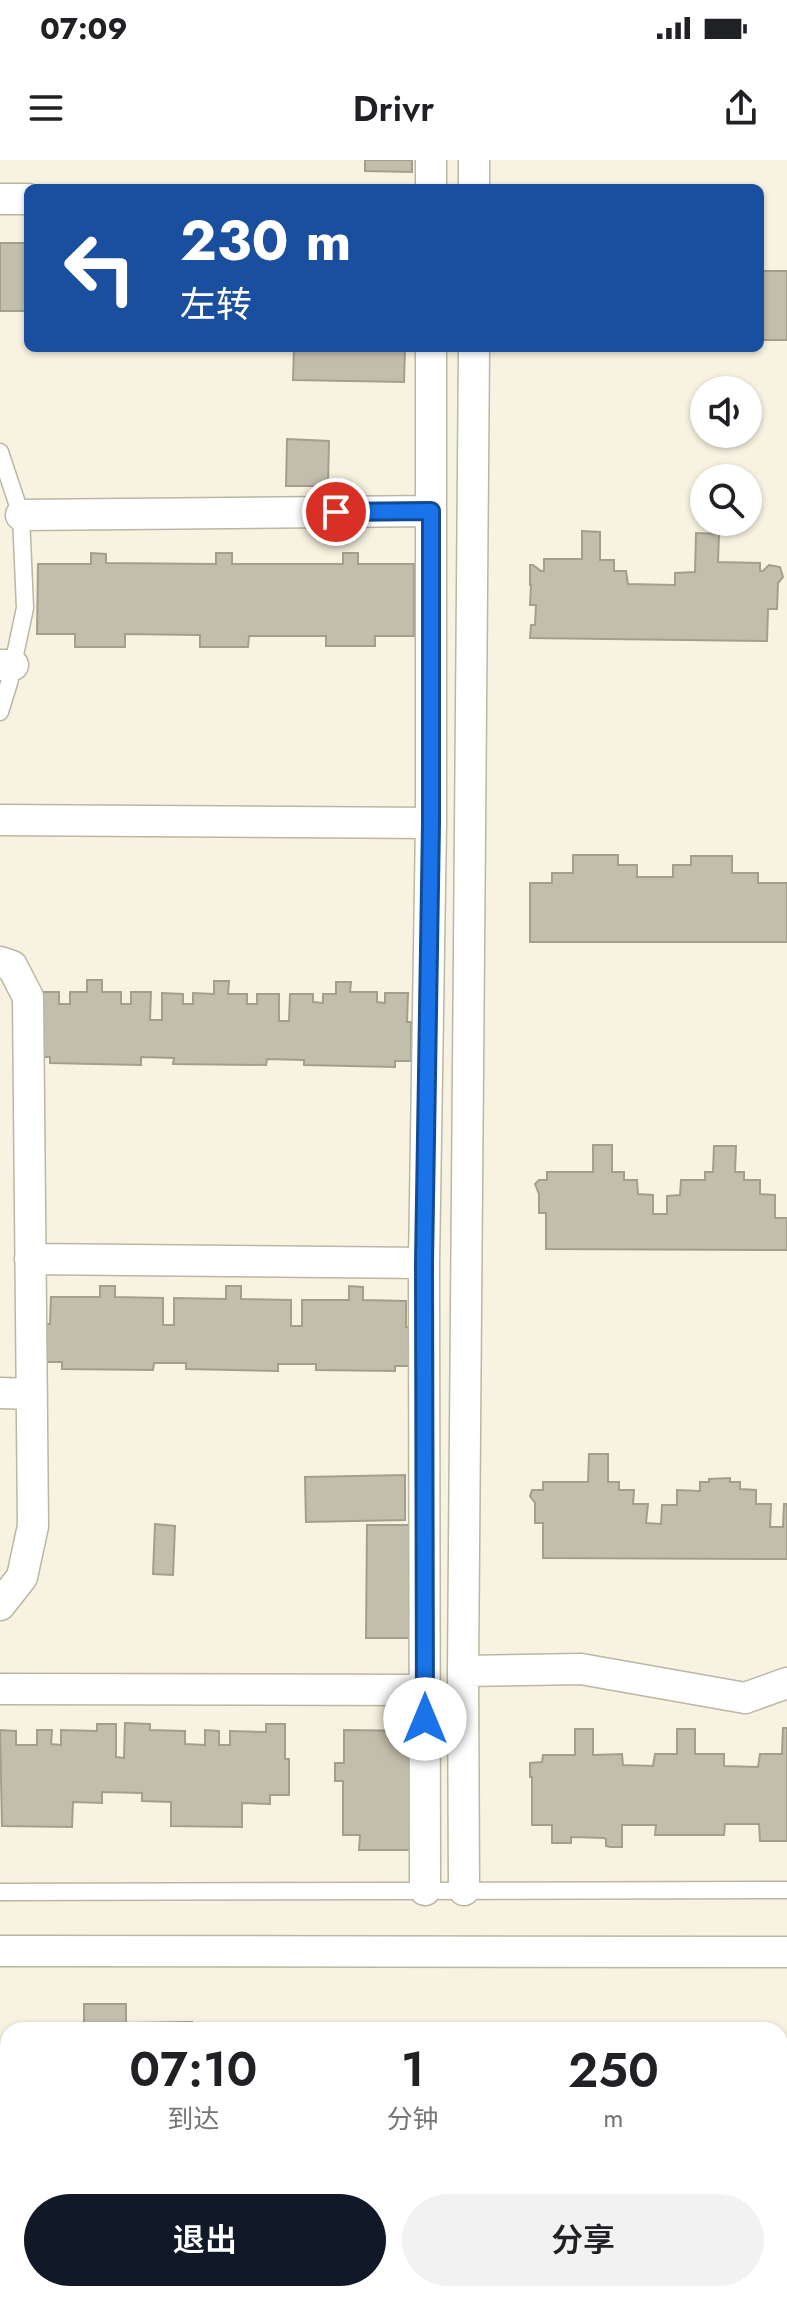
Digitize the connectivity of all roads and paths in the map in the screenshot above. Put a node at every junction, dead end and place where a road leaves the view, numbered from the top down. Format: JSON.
{"nodes":[{"id":1,"x":431,"y":160,"type":"edge"},
{"id":2,"x":474,"y":160,"type":"edge"},
{"id":3,"x":431,"y":184,"type":"edge"},
{"id":4,"x":474,"y":184,"type":"edge"},
{"id":5,"x":0,"y":199,"type":"edge"},
{"id":6,"x":24,"y":199,"type":"edge"},
{"id":7,"x":431,"y":352,"type":"edge"},
{"id":8,"x":474,"y":352,"type":"edge"},
{"id":9,"x":0,"y":452,"type":"edge"},
{"id":10,"x":431,"y":511,"type":"junction"},
{"id":11,"x":21,"y":515,"type":"junction"},
{"id":12,"x":7,"y":665,"type":"edge"},
{"id":13,"x":0,"y":712,"type":"edge"},
{"id":14,"x":0,"y":820,"type":"edge"},
{"id":15,"x":431,"y":823,"type":"junction"},
{"id":16,"x":0,"y":962,"type":"edge"},
{"id":17,"x":14,"y":1106,"type":"edge"},
{"id":18,"x":30,"y":1259,"type":"junction"},
{"id":19,"x":424,"y":1263,"type":"junction"},
{"id":20,"x":0,"y":1393,"type":"edge"},
{"id":21,"x":32,"y":1394,"type":"junction"},
{"id":22,"x":0,"y":1605,"type":"edge"},
{"id":23,"x":463,"y":1671,"type":"junction"},
{"id":24,"x":787,"y":1683,"type":"edge"},
{"id":25,"x":0,"y":1689,"type":"edge"},
{"id":26,"x":425,"y":1690,"type":"junction"},
{"id":27,"x":425,"y":1890,"type":"junction"},
{"id":28,"x":464,"y":1890,"type":"junction"},
{"id":29,"x":787,"y":1890,"type":"edge"},
{"id":30,"x":0,"y":1892,"type":"edge"},
{"id":31,"x":0,"y":1951,"type":"edge"},
{"id":32,"x":787,"y":1952,"type":"edge"}],
"edges":[{"from":1,"to":3,"type":"street"},
{"from":2,"to":4,"type":"street"},
{"from":5,"to":6,"type":"street"},
{"from":7,"to":10,"type":"street"},
{"from":8,"to":23,"type":"street"},
{"from":9,"to":11,"type":"lane"},
{"from":10,"to":11,"type":"street"},
{"from":10,"to":15,"type":"street"},
{"from":11,"to":12,"type":"lane"},
{"from":12,"to":13,"type":"lane"},
{"from":14,"to":15,"type":"street"},
{"from":15,"to":19,"type":"street"},
{"from":16,"to":17,"type":"street"},
{"from":17,"to":18,"type":"street"},
{"from":18,"to":19,"type":"street"},
{"from":18,"to":21,"type":"street"},
{"from":19,"to":26,"type":"street"},
{"from":20,"to":21,"type":"street"},
{"from":21,"to":22,"type":"street"},
{"from":23,"to":24,"type":"street"},
{"from":23,"to":28,"type":"street"},
{"from":25,"to":26,"type":"street"},
{"from":26,"to":27,"type":"street"},
{"from":27,"to":28,"type":"lane"},
{"from":27,"to":30,"type":"lane"},
{"from":28,"to":29,"type":"lane"},
{"from":31,"to":32,"type":"street"}]}
